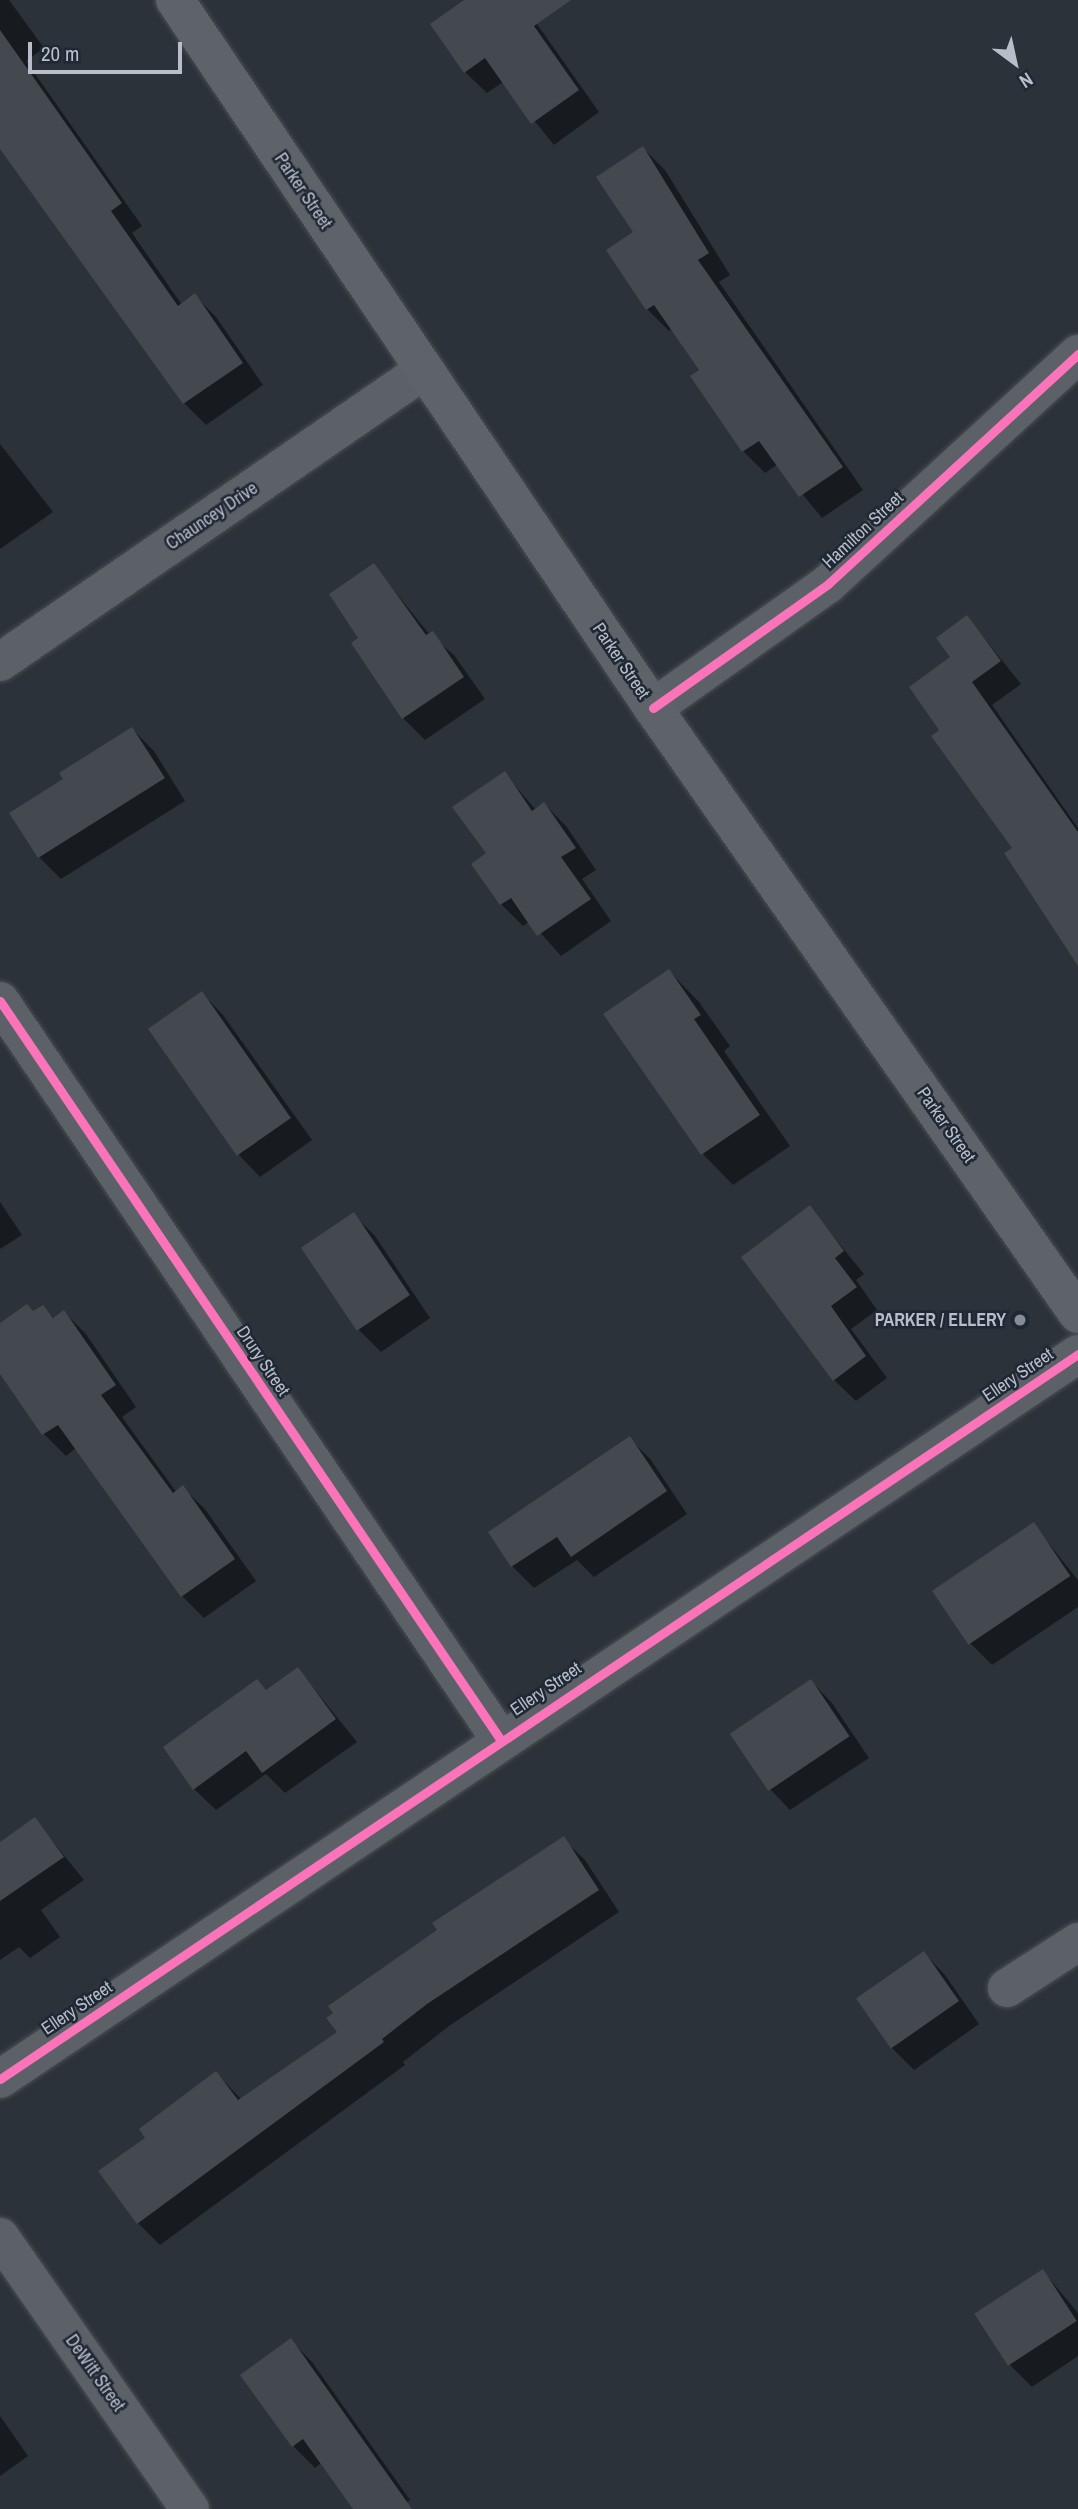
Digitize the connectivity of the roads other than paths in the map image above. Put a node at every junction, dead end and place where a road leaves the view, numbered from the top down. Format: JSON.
{"nodes":[{"id":1,"x":175,"y":0,"type":"edge"},
{"id":2,"x":1078,"y":354,"type":"edge"},
{"id":3,"x":423,"y":371,"type":"junction"},
{"id":4,"x":0,"y":662,"type":"edge"},
{"id":5,"x":653,"y":708,"type":"junction"},
{"id":6,"x":0,"y":1001,"type":"edge"},
{"id":7,"x":1078,"y":1314,"type":"edge"},
{"id":8,"x":1078,"y":1354,"type":"edge"},
{"id":9,"x":500,"y":1739,"type":"junction"},
{"id":10,"x":1078,"y":1942,"type":"edge"},
{"id":11,"x":1007,"y":1988,"type":"dead end"},
{"id":12,"x":0,"y":2079,"type":"edge"},
{"id":13,"x":0,"y":2237,"type":"edge"},
{"id":14,"x":190,"y":2509,"type":"edge"}],
"edges":[{"from":1,"to":3,"type":"main road","name":"Parker Street"},
{"from":2,"to":5,"type":"street","name":"Hamilton Street"},
{"from":3,"to":4,"type":"street","name":"Chauncey Drive"},
{"from":3,"to":5,"type":"main road","name":"Parker Street"},
{"from":5,"to":7,"type":"main road","name":"Parker Street"},
{"from":6,"to":9,"type":"street","name":"Drury Street"},
{"from":8,"to":9,"type":"street","name":"Ellery Street"},
{"from":9,"to":12,"type":"street","name":"Ellery Street"},
{"from":10,"to":11,"type":"street"},
{"from":13,"to":14,"type":"street","name":"DeWitt Street"}]}
